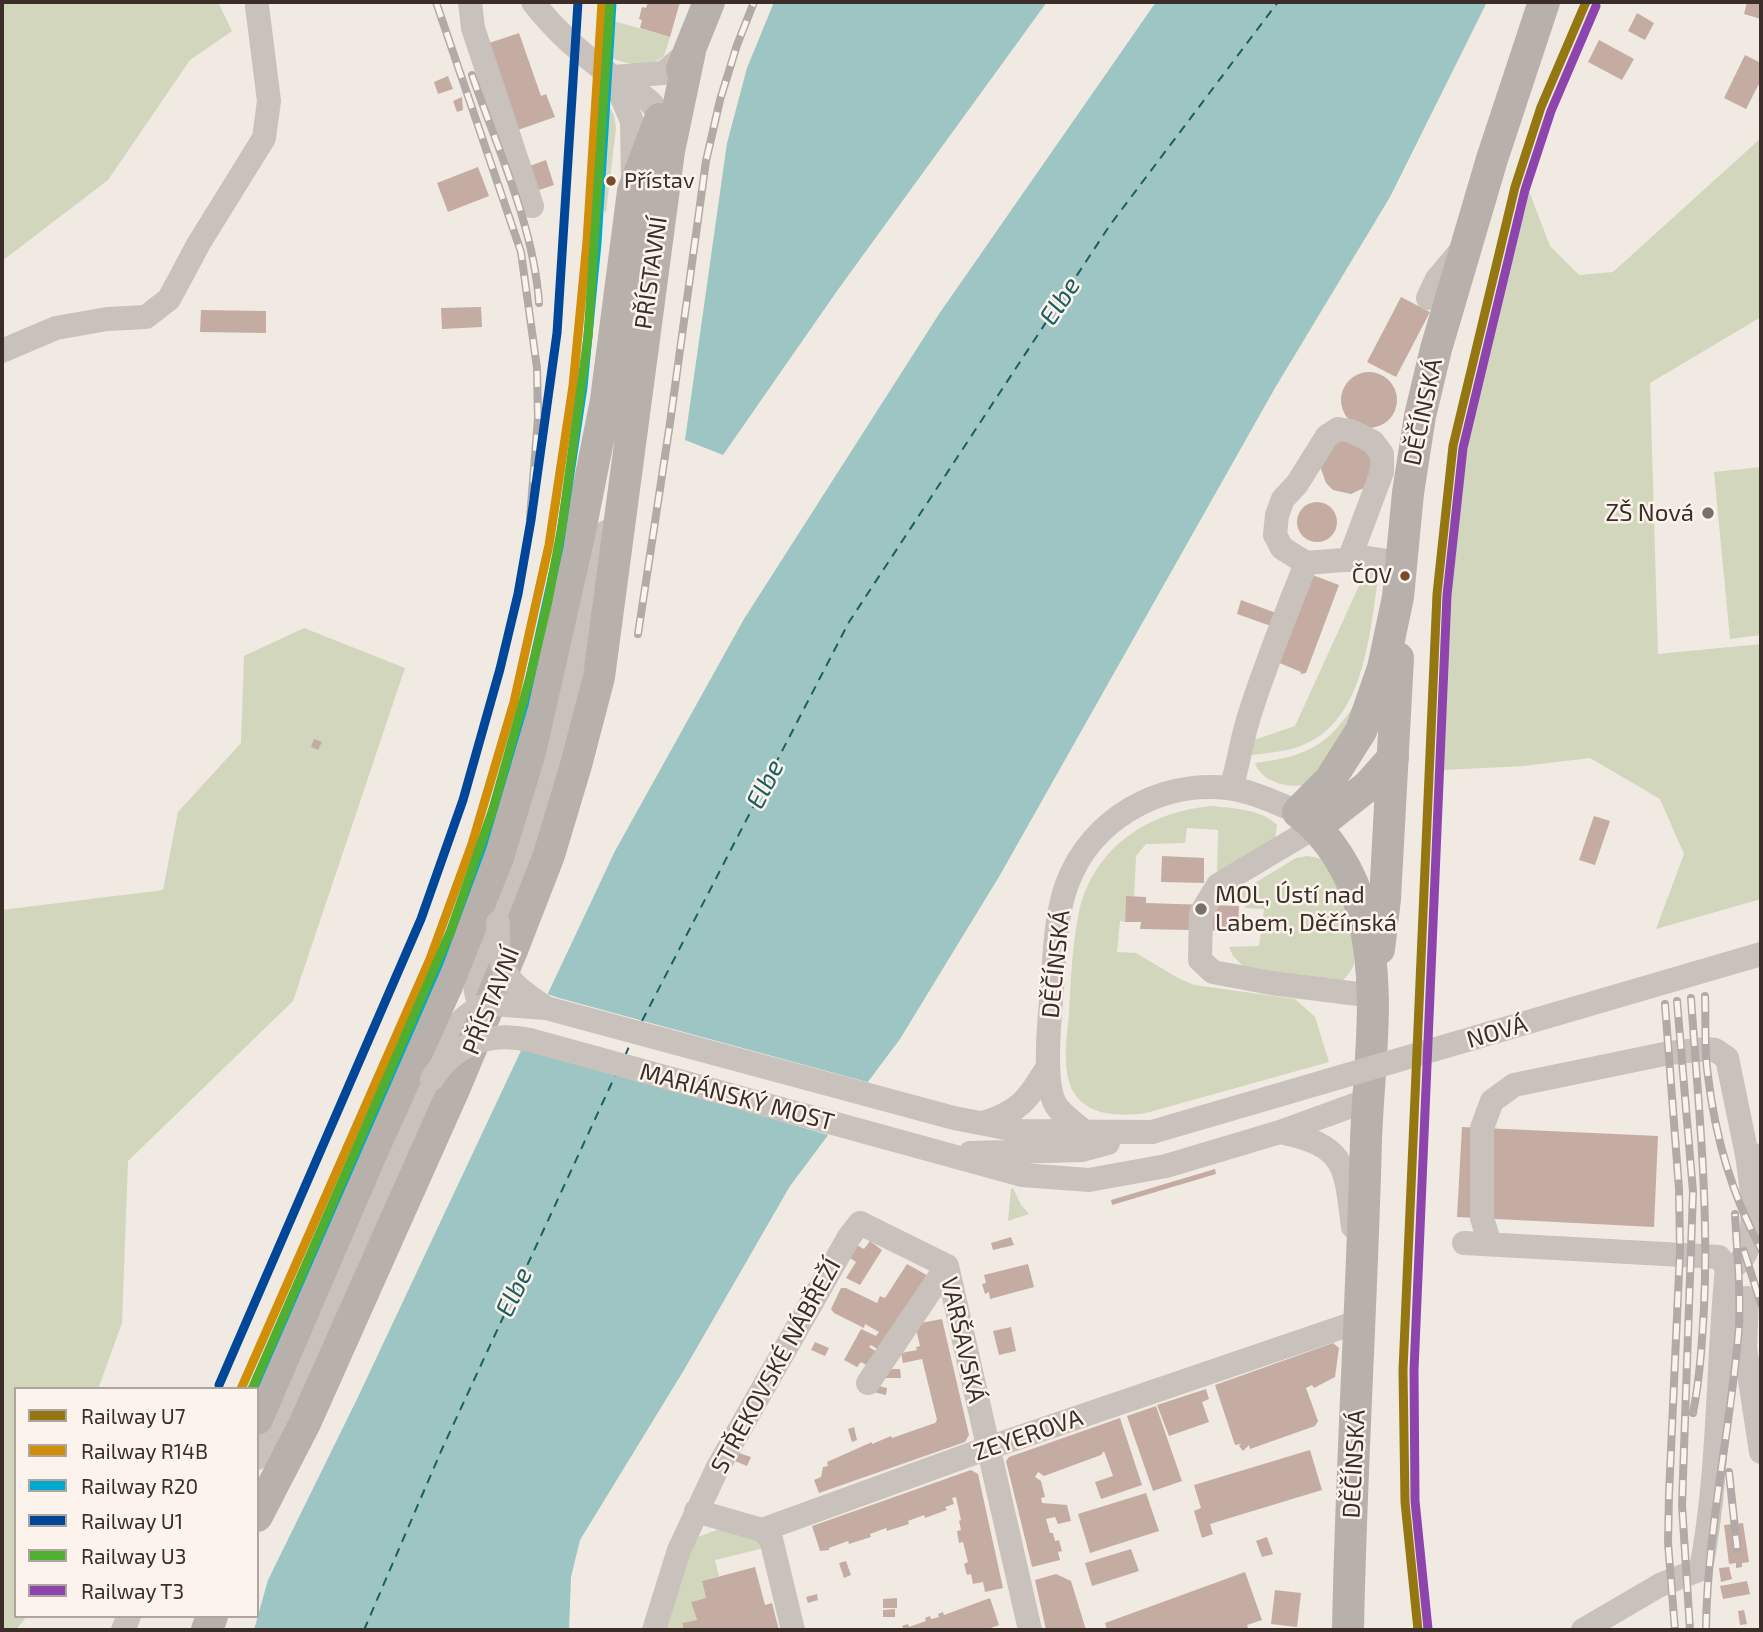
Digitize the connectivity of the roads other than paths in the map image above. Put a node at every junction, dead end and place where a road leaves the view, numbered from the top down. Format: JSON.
{"nodes":[{"id":1,"x":470,"y":2,"type":"edge"},
{"id":2,"x":533,"y":2,"type":"edge"},
{"id":3,"x":709,"y":2,"type":"edge"},
{"id":4,"x":1544,"y":2,"type":"edge"},
{"id":5,"x":257,"y":6,"type":"dead end"},
{"id":6,"x":548,"y":13,"type":"edge"},
{"id":7,"x":690,"y":51,"type":"junction"},
{"id":8,"x":613,"y":77,"type":"junction"},
{"id":9,"x":661,"y":117,"type":"junction"},
{"id":10,"x":669,"y":151,"type":"junction"},
{"id":11,"x":633,"y":191,"type":"junction"},
{"id":12,"x":532,"y":206,"type":"dead end"},
{"id":13,"x":1468,"y":243,"type":"junction"},
{"id":14,"x":1429,"y":298,"type":"dead end"},
{"id":15,"x":2,"y":351,"type":"edge"},
{"id":16,"x":606,"y":400,"type":"junction"},
{"id":17,"x":627,"y":454,"type":"junction"},
{"id":18,"x":1349,"y":560,"type":"junction"},
{"id":19,"x":1306,"y":563,"type":"junction"},
{"id":20,"x":1401,"y":563,"type":"junction"},
{"id":21,"x":1398,"y":597,"type":"junction"},
{"id":22,"x":574,"y":668,"type":"junction"},
{"id":23,"x":1393,"y":758,"type":"junction"},
{"id":24,"x":1231,"y":789,"type":"junction"},
{"id":25,"x":1308,"y":819,"type":"junction"},
{"id":26,"x":498,"y":923,"type":"junction"},
{"id":27,"x":1761,"y":954,"type":"edge"},
{"id":28,"x":1374,"y":990,"type":"junction"},
{"id":29,"x":481,"y":1007,"type":"junction"},
{"id":30,"x":546,"y":1008,"type":"junction"},
{"id":31,"x":530,"y":1040,"type":"junction"},
{"id":32,"x":1047,"y":1068,"type":"junction"},
{"id":33,"x":432,"y":1079,"type":"junction"},
{"id":34,"x":1367,"y":1100,"type":"junction"},
{"id":35,"x":954,"y":1118,"type":"joint"},
{"id":36,"x":983,"y":1123,"type":"junction"},
{"id":37,"x":1152,"y":1132,"type":"junction"},
{"id":38,"x":1280,"y":1132,"type":"junction"},
{"id":39,"x":1086,"y":1133,"type":"junction"},
{"id":40,"x":945,"y":1154,"type":"junction"},
{"id":41,"x":1754,"y":1155,"type":"edge"},
{"id":42,"x":860,"y":1223,"type":"joint"},
{"id":43,"x":1760,"y":1229,"type":"edge"},
{"id":44,"x":1464,"y":1243,"type":"dead end"},
{"id":45,"x":1490,"y":1244,"type":"junction"},
{"id":46,"x":947,"y":1266,"type":"junction"},
{"id":47,"x":1727,"y":1268,"type":"junction"},
{"id":48,"x":1754,"y":1295,"type":"edge"},
{"id":49,"x":1361,"y":1309,"type":"junction"},
{"id":50,"x":1722,"y":1313,"type":"junction"},
{"id":51,"x":868,"y":1383,"type":"dead end"},
{"id":52,"x":289,"y":1400,"type":"junction"},
{"id":53,"x":259,"y":1414,"type":"edge"},
{"id":54,"x":988,"y":1448,"type":"junction"},
{"id":55,"x":1761,"y":1452,"type":"edge"},
{"id":56,"x":259,"y":1454,"type":"edge"},
{"id":57,"x":259,"y":1489,"type":"edge"},
{"id":58,"x":696,"y":1511,"type":"junction"},
{"id":59,"x":259,"y":1512,"type":"edge"},
{"id":60,"x":762,"y":1530,"type":"junction"},
{"id":61,"x":654,"y":1630,"type":"edge"},
{"id":62,"x":793,"y":1630,"type":"edge"},
{"id":63,"x":1029,"y":1630,"type":"edge"},
{"id":64,"x":1348,"y":1630,"type":"edge"},
{"id":65,"x":1583,"y":1630,"type":"edge"}],
"edges":[{"from":1,"to":12,"type":"street"},
{"from":2,"to":6,"type":"street"},
{"from":3,"to":7,"type":"main road","name":"PŘÍSTAVNÍ"},
{"from":4,"to":13,"type":"main road","name":"DĚČÍNSKÁ"},
{"from":5,"to":15,"type":"street"},
{"from":6,"to":8,"type":"street"},
{"from":7,"to":8,"type":"street"},
{"from":7,"to":9,"type":"main road","name":"PŘÍSTAVNÍ"},
{"from":7,"to":10,"type":"main road","name":"PŘÍSTAVNÍ"},
{"from":8,"to":9,"type":"street"},
{"from":8,"to":11,"type":"street"},
{"from":9,"to":10,"type":"street"},
{"from":9,"to":11,"type":"main road","name":"PŘÍSTAVNÍ"},
{"from":10,"to":17,"type":"main road","name":"PŘÍSTAVNÍ"},
{"from":11,"to":16,"type":"main road","name":"PŘÍSTAVNÍ"},
{"from":13,"to":14,"type":"street"},
{"from":13,"to":20,"type":"main road","name":"DĚČÍNSKÁ"},
{"from":16,"to":22,"type":"street","name":"PŘÍSTAVNÍ"},
{"from":16,"to":53,"type":"main road","name":"PŘÍSTAVNÍ"},
{"from":17,"to":22,"type":"street","name":"PŘÍSTAVNÍ"},
{"from":17,"to":59,"type":"main road","name":"PŘÍSTAVNÍ"},
{"from":18,"to":19,"type":"street"},
{"from":18,"to":19,"type":"street"},
{"from":18,"to":20,"type":"street"},
{"from":19,"to":24,"type":"street"},
{"from":20,"to":21,"type":"main road","name":"DĚČÍNSKÁ"},
{"from":21,"to":23,"type":"main road"},
{"from":21,"to":25,"type":"main road","name":"DĚČÍNSKÁ"},
{"from":22,"to":26,"type":"street","name":"PŘÍSTAVNÍ"},
{"from":23,"to":25,"type":"main road"},
{"from":23,"to":28,"type":"main road"},
{"from":24,"to":25,"type":"street","name":"DĚČÍNSKÁ"},
{"from":24,"to":32,"type":"street","name":"DĚČÍNSKÁ"},
{"from":25,"to":28,"type":"main road","name":"DĚČÍNSKÁ"},
{"from":25,"to":28,"type":"street"},
{"from":26,"to":29,"type":"street"},
{"from":26,"to":30,"type":"street","name":"MARIÁNSKÝ MOST","bridge":true},
{"from":27,"to":37,"type":"street","name":"NOVÁ","bridge":true},
{"from":28,"to":34,"type":"main road","name":"DĚČÍNSKÁ"},
{"from":29,"to":30,"type":"street","name":"MARIÁNSKÝ MOST","bridge":true},
{"from":29,"to":31,"type":"street","name":"MARIÁNSKÝ MOST","bridge":true},
{"from":29,"to":33,"type":"street","bridge":true},
{"from":30,"to":35,"type":"street","name":"MARIÁNSKÝ MOST"},
{"from":31,"to":33,"type":"street","name":"MARIÁNSKÝ MOST","bridge":true},
{"from":31,"to":40,"type":"street","name":"MARIÁNSKÝ MOST"},
{"from":32,"to":36,"type":"street","name":"DĚČÍNSKÁ"},
{"from":32,"to":39,"type":"street","name":"DĚČÍNSKÁ"},
{"from":33,"to":52,"type":"street"},
{"from":34,"to":38,"type":"street"},
{"from":34,"to":49,"type":"main road","name":"DĚČÍNSKÁ"},
{"from":35,"to":36,"type":"street","name":"NOVÁ"},
{"from":36,"to":39,"type":"street","name":"NOVÁ"},
{"from":37,"to":39,"type":"street","name":"NOVÁ"},
{"from":37,"to":40,"type":"street","name":"NOVÁ"},
{"from":38,"to":40,"type":"street"},
{"from":38,"to":49,"type":"street","name":"DĚČÍNSKÁ"},
{"from":41,"to":43,"type":"street"},
{"from":41,"to":45,"type":"street"},
{"from":42,"to":46,"type":"street","name":"VARŠAVSKÁ"},
{"from":42,"to":58,"type":"street","name":"STŘEKOVSKÉ NÁBŘEŽÍ"},
{"from":43,"to":47,"type":"street"},
{"from":44,"to":45,"type":"street"},
{"from":45,"to":47,"type":"street"},
{"from":46,"to":51,"type":"street"},
{"from":46,"to":54,"type":"street","name":"VARŠAVSKÁ"},
{"from":47,"to":50,"type":"street"},
{"from":48,"to":50,"type":"street"},
{"from":48,"to":55,"type":"street"},
{"from":49,"to":54,"type":"street","name":"ZEYEROVA"},
{"from":49,"to":64,"type":"main road","name":"DĚČÍNSKÁ"},
{"from":50,"to":65,"type":"street"},
{"from":52,"to":56,"type":"street"},
{"from":52,"to":57,"type":"street"},
{"from":54,"to":60,"type":"street","name":"ZEYEROVA"},
{"from":54,"to":63,"type":"street","name":"VARŠAVSKÁ"},
{"from":58,"to":60,"type":"street"},
{"from":58,"to":61,"type":"street","name":"STŘEKOVSKÉ NÁBŘEŽÍ"},
{"from":60,"to":62,"type":"street"}]}
